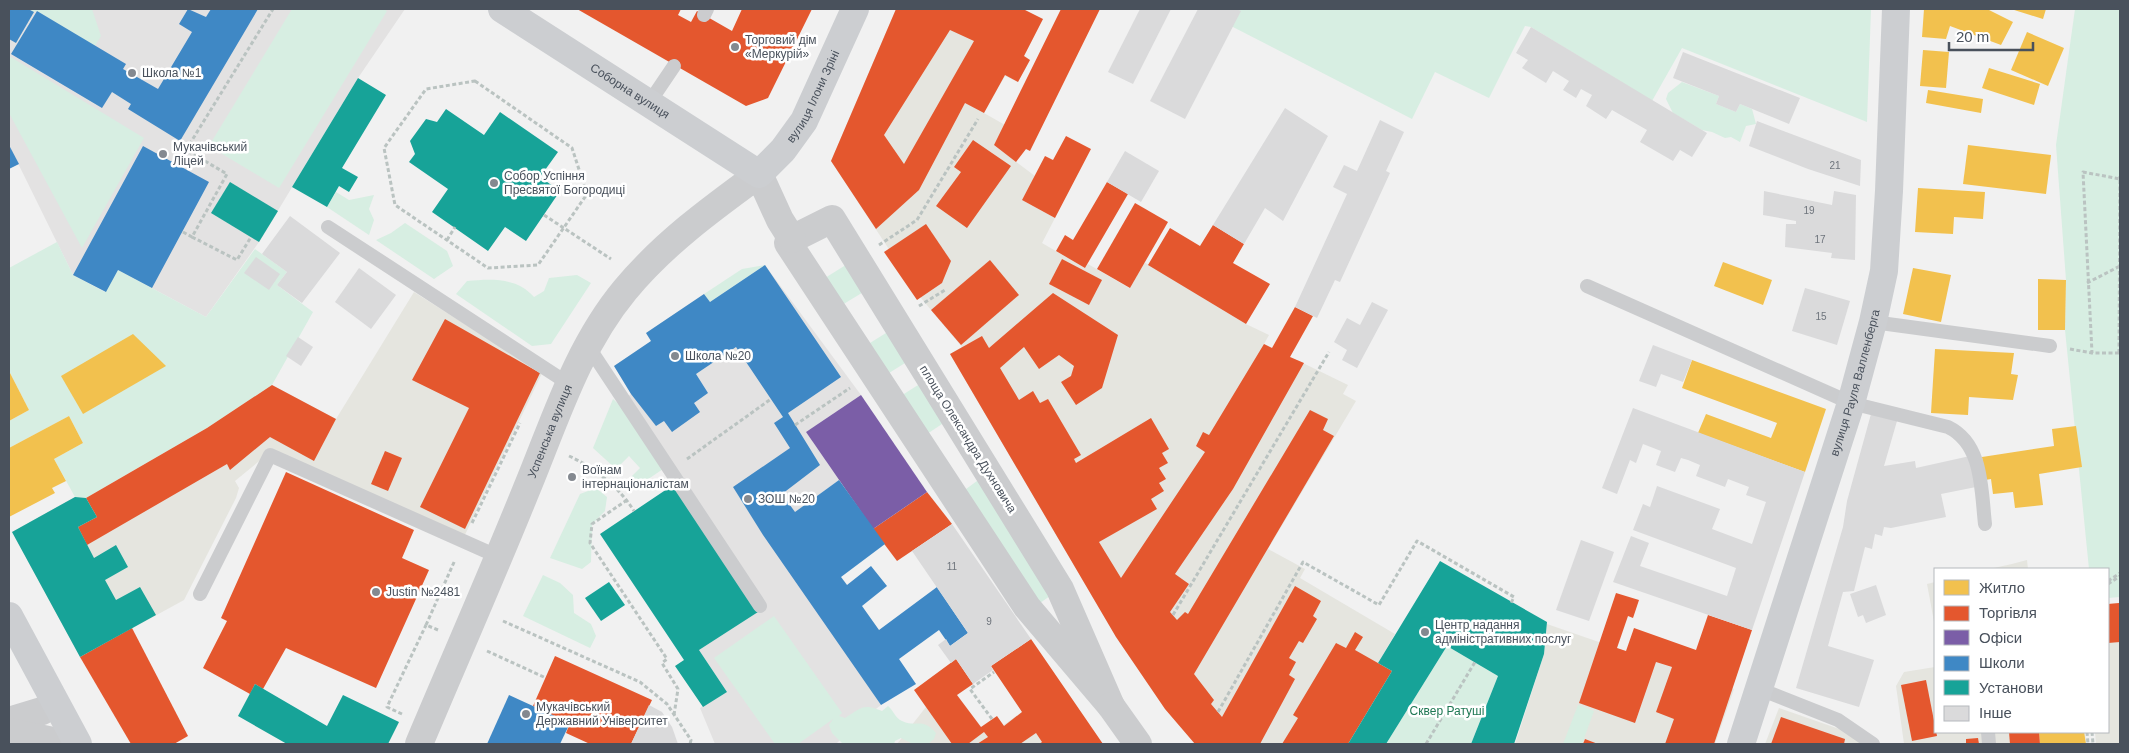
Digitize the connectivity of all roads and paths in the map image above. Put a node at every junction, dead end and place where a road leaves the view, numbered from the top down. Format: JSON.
{"nodes":[{"id":1,"x":273,"y":9,"type":"edge"},
{"id":2,"x":502,"y":9,"type":"edge"},
{"id":3,"x":855,"y":9,"type":"edge"},
{"id":4,"x":1896,"y":9,"type":"edge"},
{"id":5,"x":674,"y":66,"type":"dead end"},
{"id":6,"x":648,"y":102,"type":"junction"},
{"id":7,"x":978,"y":119,"type":"dead end"},
{"id":8,"x":759,"y":174,"type":"junction"},
{"id":9,"x":2120,"y":178,"type":"edge"},
{"id":10,"x":544,"y":215,"type":"dead end"},
{"id":11,"x":328,"y":227,"type":"dead end"},
{"id":12,"x":455,"y":227,"type":"dead end"},
{"id":13,"x":563,"y":228,"type":"junction"},
{"id":14,"x":183,"y":232,"type":"dead end"},
{"id":15,"x":192,"y":236,"type":"junction"},
{"id":16,"x":251,"y":237,"type":"dead end"},
{"id":17,"x":792,"y":239,"type":"junction"},
{"id":18,"x":446,"y":240,"type":"junction"},
{"id":19,"x":876,"y":247,"type":"dead end"},
{"id":20,"x":611,"y":259,"type":"dead end"},
{"id":21,"x":2120,"y":266,"type":"edge"},
{"id":22,"x":2087,"y":283,"type":"junction"},
{"id":23,"x":1587,"y":286,"type":"dead end"},
{"id":24,"x":1873,"y":322,"type":"junction"},
{"id":25,"x":588,"y":346,"type":"junction"},
{"id":26,"x":2050,"y":346,"type":"dead end"},
{"id":27,"x":1329,"y":352,"type":"dead end"},
{"id":28,"x":2120,"y":353,"type":"edge"},
{"id":29,"x":854,"y":386,"type":"dead end"},
{"id":30,"x":566,"y":393,"type":"junction"},
{"id":31,"x":772,"y":399,"type":"dead end"},
{"id":32,"x":1851,"y":403,"type":"junction"},
{"id":33,"x":796,"y":425,"type":"dead end"},
{"id":34,"x":546,"y":444,"type":"junction"},
{"id":35,"x":686,"y":460,"type":"dead end"},
{"id":36,"x":627,"y":500,"type":"junction"},
{"id":37,"x":634,"y":511,"type":"dead end"},
{"id":38,"x":1985,"y":524,"type":"dead end"},
{"id":39,"x":499,"y":558,"type":"junction"},
{"id":40,"x":2120,"y":574,"type":"edge"},
{"id":41,"x":2109,"y":582,"type":"edge"},
{"id":42,"x":200,"y":594,"type":"dead end"},
{"id":43,"x":1511,"y":603,"type":"dead end"},
{"id":44,"x":760,"y":606,"type":"dead end"},
{"id":45,"x":1173,"y":615,"type":"dead end"},
{"id":46,"x":9,"y":616,"type":"edge"},
{"id":47,"x":508,"y":624,"type":"dead end"},
{"id":48,"x":426,"y":625,"type":"dead end"},
{"id":49,"x":483,"y":649,"type":"dead end"},
{"id":50,"x":1475,"y":662,"type":"dead end"},
{"id":51,"x":994,"y":672,"type":"dead end"},
{"id":52,"x":546,"y":678,"type":"dead end"},
{"id":53,"x":1757,"y":688,"type":"junction"},
{"id":54,"x":56,"y":703,"type":"junction"},
{"id":55,"x":1111,"y":706,"type":"junction"},
{"id":56,"x":1218,"y":712,"type":"dead end"},
{"id":57,"x":674,"y":715,"type":"junction"},
{"id":58,"x":992,"y":719,"type":"dead end"},
{"id":59,"x":9,"y":721,"type":"edge"},
{"id":60,"x":402,"y":723,"type":"dead end"},
{"id":61,"x":9,"y":732,"type":"edge"},
{"id":62,"x":68,"y":744,"type":"edge"},
{"id":63,"x":78,"y":744,"type":"edge"},
{"id":64,"x":418,"y":744,"type":"edge"},
{"id":65,"x":690,"y":744,"type":"edge"},
{"id":66,"x":1138,"y":744,"type":"edge"},
{"id":67,"x":1426,"y":744,"type":"edge"},
{"id":68,"x":1741,"y":744,"type":"edge"},
{"id":69,"x":1873,"y":744,"type":"edge"}],
"edges":[{"from":1,"to":15,"type":"path"},
{"from":2,"to":6,"type":"street","name":"Соборна вулиця"},
{"from":3,"to":8,"type":"street","name":"вулиця Ілони Зріні"},
{"from":4,"to":24,"type":"street","name":"вулиця Рауля Валленберга"},
{"from":5,"to":6,"type":"lane"},
{"from":6,"to":8,"type":"street","name":"Соборна вулиця"},
{"from":7,"to":19,"type":"path"},
{"from":8,"to":17,"type":"street","name":"площа Олександра Духновича"},
{"from":8,"to":25,"type":"street","name":"Успенська вулиця"},
{"from":9,"to":21,"type":"path"},
{"from":9,"to":22,"type":"path"},
{"from":10,"to":13,"type":"path"},
{"from":11,"to":30,"type":"lane"},
{"from":12,"to":18,"type":"path"},
{"from":13,"to":18,"type":"path"},
{"from":13,"to":18,"type":"path"},
{"from":13,"to":20,"type":"path"},
{"from":14,"to":15,"type":"path"},
{"from":15,"to":16,"type":"path"},
{"from":17,"to":55,"type":"street","name":"площа Олександра Духновича"},
{"from":17,"to":55,"type":"street","name":"площа Олександра Духновича"},
{"from":21,"to":22,"type":"path"},
{"from":21,"to":28,"type":"path"},
{"from":22,"to":28,"type":"path"},
{"from":23,"to":32,"type":"lane"},
{"from":24,"to":26,"type":"lane"},
{"from":24,"to":32,"type":"street","name":"вулиця Рауля Валленберга"},
{"from":25,"to":30,"type":"street","name":"Успенська вулиця"},
{"from":25,"to":44,"type":"lane"},
{"from":27,"to":45,"type":"path"},
{"from":29,"to":33,"type":"path"},
{"from":30,"to":34,"type":"street","name":"Успенська вулиця"},
{"from":31,"to":35,"type":"path"},
{"from":32,"to":38,"type":"lane"},
{"from":32,"to":53,"type":"street","name":"вулиця Рауля Валленберга"},
{"from":34,"to":36,"type":"path"},
{"from":34,"to":39,"type":"street","name":"Успенська вулиця"},
{"from":36,"to":37,"type":"path"},
{"from":36,"to":57,"type":"path"},
{"from":39,"to":42,"type":"lane"},
{"from":39,"to":64,"type":"street","name":"Успенська вулиця"},
{"from":40,"to":41,"type":"path"},
{"from":43,"to":56,"type":"path"},
{"from":46,"to":54,"type":"street"},
{"from":47,"to":57,"type":"path"},
{"from":48,"to":60,"type":"path"},
{"from":49,"to":52,"type":"path"},
{"from":50,"to":67,"type":"path"},
{"from":51,"to":58,"type":"path"},
{"from":53,"to":68,"type":"street","name":"вулиця Рауля Валленберга"},
{"from":53,"to":69,"type":"lane"},
{"from":54,"to":59,"type":"street"},
{"from":54,"to":63,"type":"street"},
{"from":55,"to":66,"type":"street","name":"площа Олександра Духновича"},
{"from":57,"to":65,"type":"path"},
{"from":61,"to":62,"type":"street"}]}
